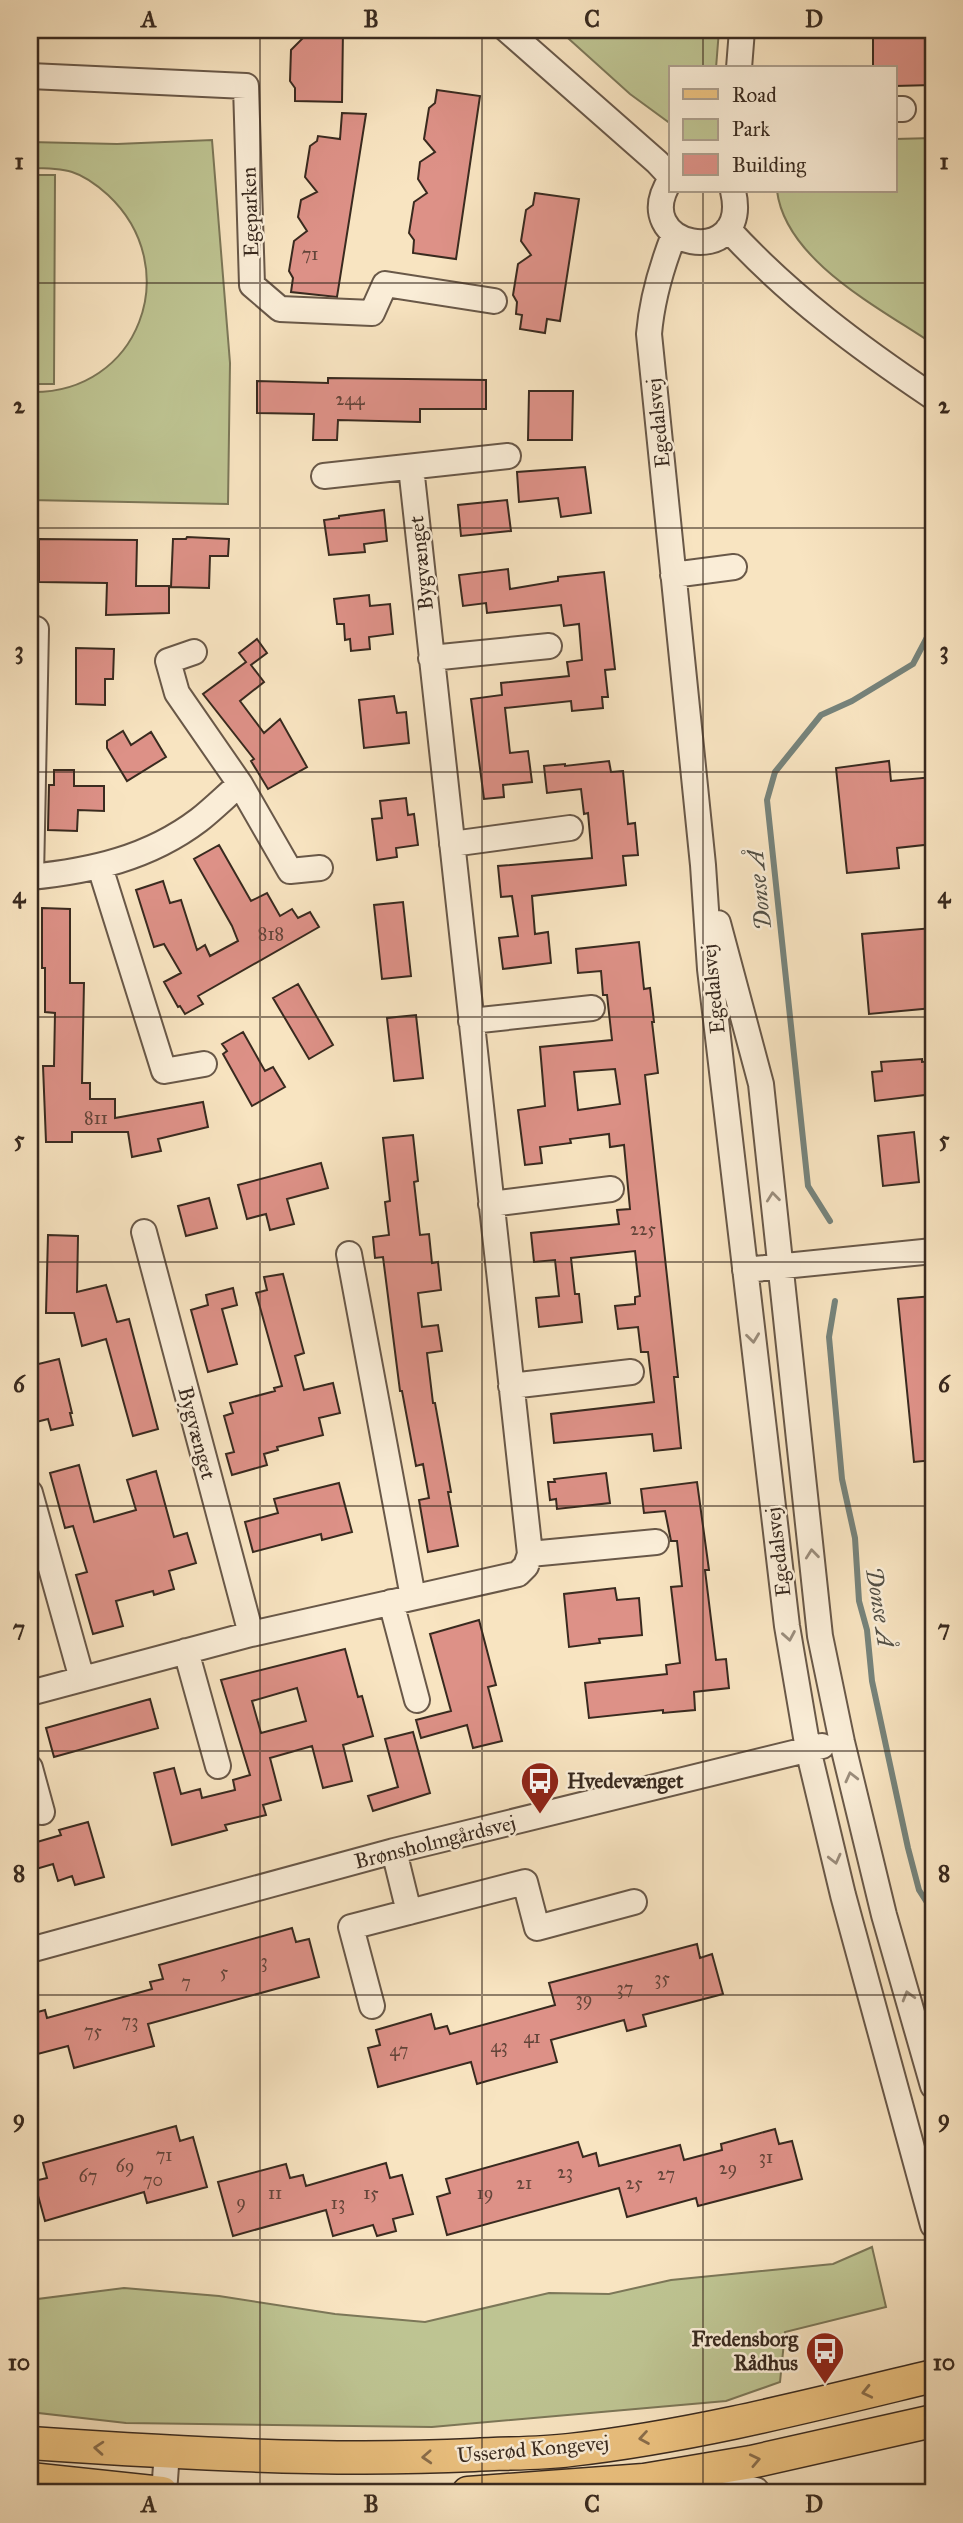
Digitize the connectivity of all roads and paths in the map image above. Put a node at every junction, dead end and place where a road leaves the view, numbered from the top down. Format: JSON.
{"nodes":[{"id":1,"x":507,"y":30,"type":"edge"},
{"id":2,"x":742,"y":30,"type":"edge"},
{"id":3,"x":739,"y":66,"type":"edge"},
{"id":4,"x":30,"y":76,"type":"edge"},
{"id":5,"x":669,"y":176,"type":"edge"},
{"id":6,"x":669,"y":181,"type":"edge"},
{"id":7,"x":733,"y":192,"type":"edge"},
{"id":8,"x":729,"y":229,"type":"junction"},
{"id":9,"x":674,"y":234,"type":"junction"},
{"id":10,"x":494,"y":301,"type":"dead end"},
{"id":11,"x":933,"y":397,"type":"edge"},
{"id":12,"x":508,"y":456,"type":"dead end"},
{"id":13,"x":411,"y":467,"type":"junction"},
{"id":14,"x":324,"y":476,"type":"dead end"},
{"id":15,"x":734,"y":568,"type":"dead end"},
{"id":16,"x":673,"y":575,"type":"junction"},
{"id":17,"x":36,"y":629,"type":"dead end"},
{"id":18,"x":549,"y":646,"type":"dead end"},
{"id":19,"x":194,"y":652,"type":"dead end"},
{"id":20,"x":432,"y":658,"type":"junction"},
{"id":21,"x":240,"y":784,"type":"junction"},
{"id":22,"x":570,"y":828,"type":"dead end"},
{"id":23,"x":452,"y":844,"type":"junction"},
{"id":24,"x":703,"y":865,"type":"junction"},
{"id":25,"x":100,"y":867,"type":"junction"},
{"id":26,"x":320,"y":868,"type":"dead end"},
{"id":27,"x":30,"y":877,"type":"edge"},
{"id":28,"x":592,"y":1008,"type":"dead end"},
{"id":29,"x":471,"y":1021,"type":"junction"},
{"id":30,"x":717,"y":1029,"type":"junction"},
{"id":31,"x":204,"y":1064,"type":"dead end"},
{"id":32,"x":611,"y":1189,"type":"dead end"},
{"id":33,"x":491,"y":1204,"type":"junction"},
{"id":34,"x":144,"y":1232,"type":"dead end"},
{"id":35,"x":933,"y":1251,"type":"edge"},
{"id":36,"x":349,"y":1254,"type":"dead end"},
{"id":37,"x":781,"y":1265,"type":"junction"},
{"id":38,"x":745,"y":1270,"type":"junction"},
{"id":39,"x":631,"y":1372,"type":"dead end"},
{"id":40,"x":511,"y":1386,"type":"junction"},
{"id":41,"x":30,"y":1493,"type":"edge"},
{"id":42,"x":656,"y":1542,"type":"dead end"},
{"id":43,"x":530,"y":1554,"type":"junction"},
{"id":44,"x":402,"y":1600,"type":"junction"},
{"id":45,"x":251,"y":1634,"type":"junction"},
{"id":46,"x":186,"y":1651,"type":"junction"},
{"id":47,"x":82,"y":1679,"type":"junction"},
{"id":48,"x":30,"y":1693,"type":"edge"},
{"id":49,"x":417,"y":1700,"type":"dead end"},
{"id":50,"x":842,"y":1742,"type":"junction"},
{"id":51,"x":808,"y":1749,"type":"junction"},
{"id":52,"x":218,"y":1766,"type":"dead end"},
{"id":53,"x":30,"y":1768,"type":"edge"},
{"id":54,"x":43,"y":1812,"type":"dead end"},
{"id":55,"x":394,"y":1851,"type":"junction"},
{"id":56,"x":634,"y":1902,"type":"dead end"},
{"id":57,"x":409,"y":1912,"type":"junction"},
{"id":58,"x":30,"y":1950,"type":"edge"},
{"id":59,"x":372,"y":2006,"type":"dead end"},
{"id":60,"x":933,"y":2086,"type":"edge"},
{"id":61,"x":933,"y":2225,"type":"edge"},
{"id":62,"x":933,"y":2376,"type":"edge"},
{"id":63,"x":933,"y":2421,"type":"edge"},
{"id":64,"x":30,"y":2443,"type":"edge"},
{"id":65,"x":167,"y":2452,"type":"junction"},
{"id":66,"x":30,"y":2479,"type":"edge"},
{"id":67,"x":644,"y":2480,"type":"junction"},
{"id":68,"x":163,"y":2493,"type":"edge"},
{"id":69,"x":468,"y":2493,"type":"edge"},
{"id":70,"x":758,"y":2493,"type":"edge"}],
"edges":[{"from":1,"to":5,"type":"street"},
{"from":2,"to":3,"type":"street"},
{"from":4,"to":10,"type":"street","name":"Egeparken"},
{"from":6,"to":9,"type":"street"},
{"from":7,"to":8,"type":"street"},
{"from":8,"to":9,"type":"street"},
{"from":8,"to":11,"type":"street"},
{"from":9,"to":16,"type":"street","name":"Egedalsvej"},
{"from":12,"to":13,"type":"street"},
{"from":13,"to":14,"type":"street"},
{"from":13,"to":20,"type":"street","name":"Bygvænget"},
{"from":15,"to":16,"type":"street"},
{"from":16,"to":24,"type":"street","name":"Egedalsvej"},
{"from":17,"to":27,"type":"street"},
{"from":18,"to":20,"type":"street"},
{"from":19,"to":21,"type":"street"},
{"from":20,"to":23,"type":"street","name":"Bygvænget"},
{"from":21,"to":25,"type":"street"},
{"from":21,"to":26,"type":"street"},
{"from":22,"to":23,"type":"street"},
{"from":23,"to":29,"type":"street","name":"Bygvænget"},
{"from":24,"to":30,"type":"street","name":"Egedalsvej"},
{"from":37,"to":24,"type":"street","name":"Egedalsvej","one_way":true},
{"from":25,"to":27,"type":"street"},
{"from":25,"to":31,"type":"street"},
{"from":28,"to":29,"type":"street"},
{"from":29,"to":33,"type":"street","name":"Bygvænget"},
{"from":30,"to":37,"type":"street"},
{"from":30,"to":38,"type":"street","name":"Egedalsvej"},
{"from":32,"to":33,"type":"street"},
{"from":33,"to":40,"type":"street","name":"Bygvænget"},
{"from":34,"to":45,"type":"street","name":"Bygvænget"},
{"from":35,"to":37,"type":"street"},
{"from":36,"to":44,"type":"street"},
{"from":37,"to":38,"type":"street"},
{"from":50,"to":37,"type":"street","name":"Egedalsvej","one_way":true},
{"from":38,"to":51,"type":"street","name":"Egedalsvej","one_way":true},
{"from":39,"to":40,"type":"street"},
{"from":40,"to":43,"type":"street","name":"Bygvænget"},
{"from":41,"to":47,"type":"street"},
{"from":42,"to":43,"type":"street"},
{"from":43,"to":44,"type":"street"},
{"from":44,"to":45,"type":"street"},
{"from":44,"to":49,"type":"street"},
{"from":45,"to":46,"type":"street"},
{"from":46,"to":47,"type":"street"},
{"from":46,"to":52,"type":"street"},
{"from":47,"to":48,"type":"street"},
{"from":50,"to":51,"type":"street","name":"Brønsholmgårdsvej"},
{"from":60,"to":50,"type":"street","name":"Egedalsvej","one_way":true},
{"from":51,"to":55,"type":"street","name":"Brønsholmgårdsvej"},
{"from":51,"to":61,"type":"street","name":"Egedalsvej","one_way":true},
{"from":53,"to":54,"type":"street"},
{"from":55,"to":57,"type":"street"},
{"from":55,"to":58,"type":"street","name":"Brønsholmgårdsvej"},
{"from":56,"to":57,"type":"street"},
{"from":57,"to":59,"type":"street"},
{"from":62,"to":65,"type":"main road","name":"Usserød Kongevej","one_way":true},
{"from":67,"to":63,"type":"main road","name":"Usserød Kongevej","one_way":true},
{"from":65,"to":64,"type":"main road","name":"Usserød Kongevej","one_way":true},
{"from":65,"to":68,"type":"street"},
{"from":66,"to":68,"type":"main road"},
{"from":67,"to":69,"type":"main road","name":"Usserød Kongevej"},
{"from":67,"to":70,"type":"street"}]}
